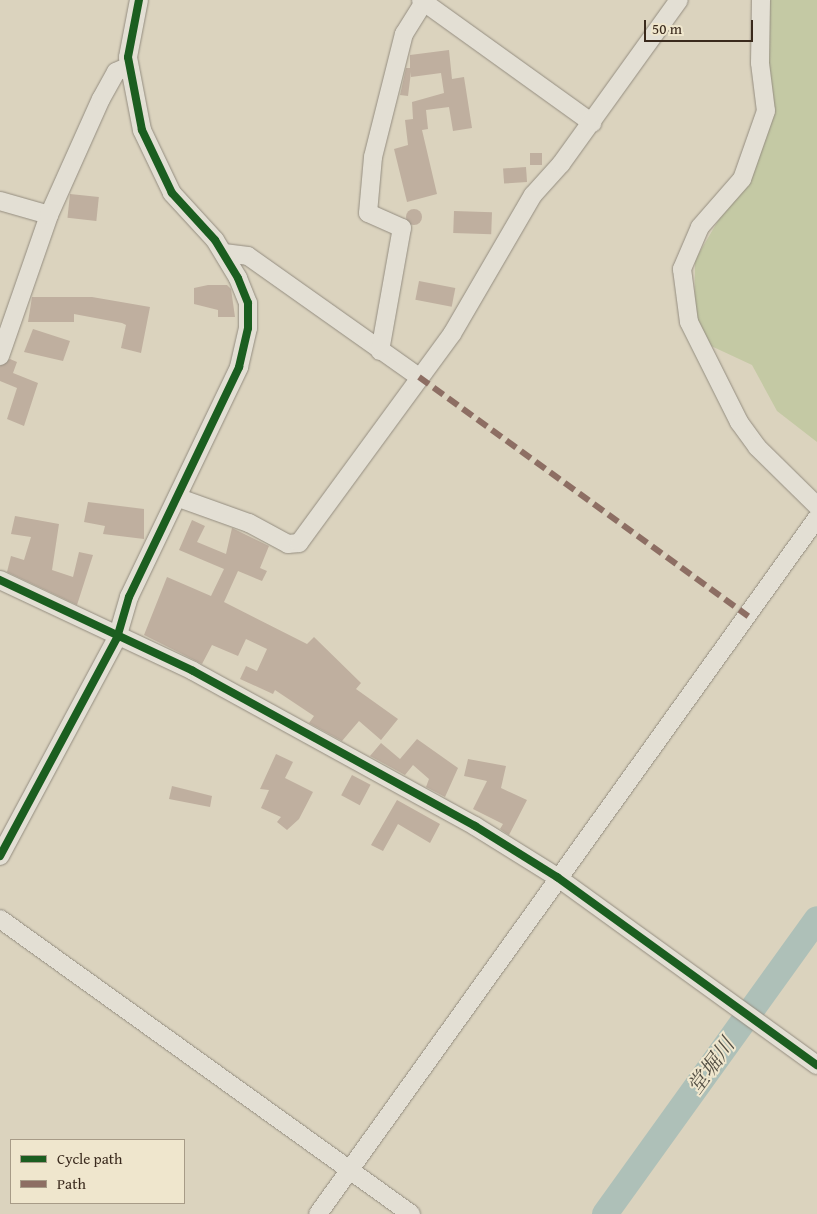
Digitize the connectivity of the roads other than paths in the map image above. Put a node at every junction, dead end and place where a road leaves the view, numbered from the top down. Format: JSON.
{"nodes":[{"id":1,"x":139,"y":0,"type":"edge"},
{"id":2,"x":679,"y":0,"type":"edge"},
{"id":3,"x":760,"y":0,"type":"edge"},
{"id":4,"x":422,"y":1,"type":"edge"},
{"id":5,"x":129,"y":66,"type":"junction"},
{"id":6,"x":592,"y":123,"type":"junction"},
{"id":7,"x":0,"y":200,"type":"edge"},
{"id":8,"x":49,"y":215,"type":"junction"},
{"id":9,"x":224,"y":253,"type":"junction"},
{"id":10,"x":380,"y":351,"type":"junction"},
{"id":11,"x":0,"y":356,"type":"edge"},
{"id":12,"x":419,"y":377,"type":"junction"},
{"id":13,"x":179,"y":498,"type":"junction"},
{"id":14,"x":817,"y":506,"type":"edge"},
{"id":15,"x":817,"y":518,"type":"edge"},
{"id":16,"x":0,"y":580,"type":"edge"},
{"id":17,"x":117,"y":638,"type":"junction"},
{"id":18,"x":0,"y":856,"type":"edge"},
{"id":19,"x":557,"y":877,"type":"junction"},
{"id":20,"x":0,"y":919,"type":"edge"},
{"id":21,"x":817,"y":1065,"type":"edge"},
{"id":22,"x":350,"y":1170,"type":"junction"},
{"id":23,"x":318,"y":1214,"type":"edge"},
{"id":24,"x":411,"y":1214,"type":"edge"}],
"edges":[{"from":1,"to":5,"type":"street"},
{"from":2,"to":6,"type":"street"},
{"from":3,"to":14,"type":"street"},
{"from":4,"to":6,"type":"street"},
{"from":4,"to":10,"type":"street"},
{"from":5,"to":8,"type":"street"},
{"from":5,"to":9,"type":"street"},
{"from":6,"to":12,"type":"street"},
{"from":7,"to":8,"type":"street"},
{"from":8,"to":11,"type":"street"},
{"from":9,"to":10,"type":"street"},
{"from":9,"to":13,"type":"street"},
{"from":10,"to":12,"type":"street"},
{"from":12,"to":13,"type":"street"},
{"from":13,"to":17,"type":"street"},
{"from":15,"to":19,"type":"street"},
{"from":16,"to":17,"type":"street"},
{"from":17,"to":18,"type":"street"},
{"from":17,"to":19,"type":"street"},
{"from":19,"to":21,"type":"street"},
{"from":19,"to":22,"type":"street"},
{"from":20,"to":22,"type":"street"},
{"from":22,"to":23,"type":"street"},
{"from":22,"to":24,"type":"street"}]}
